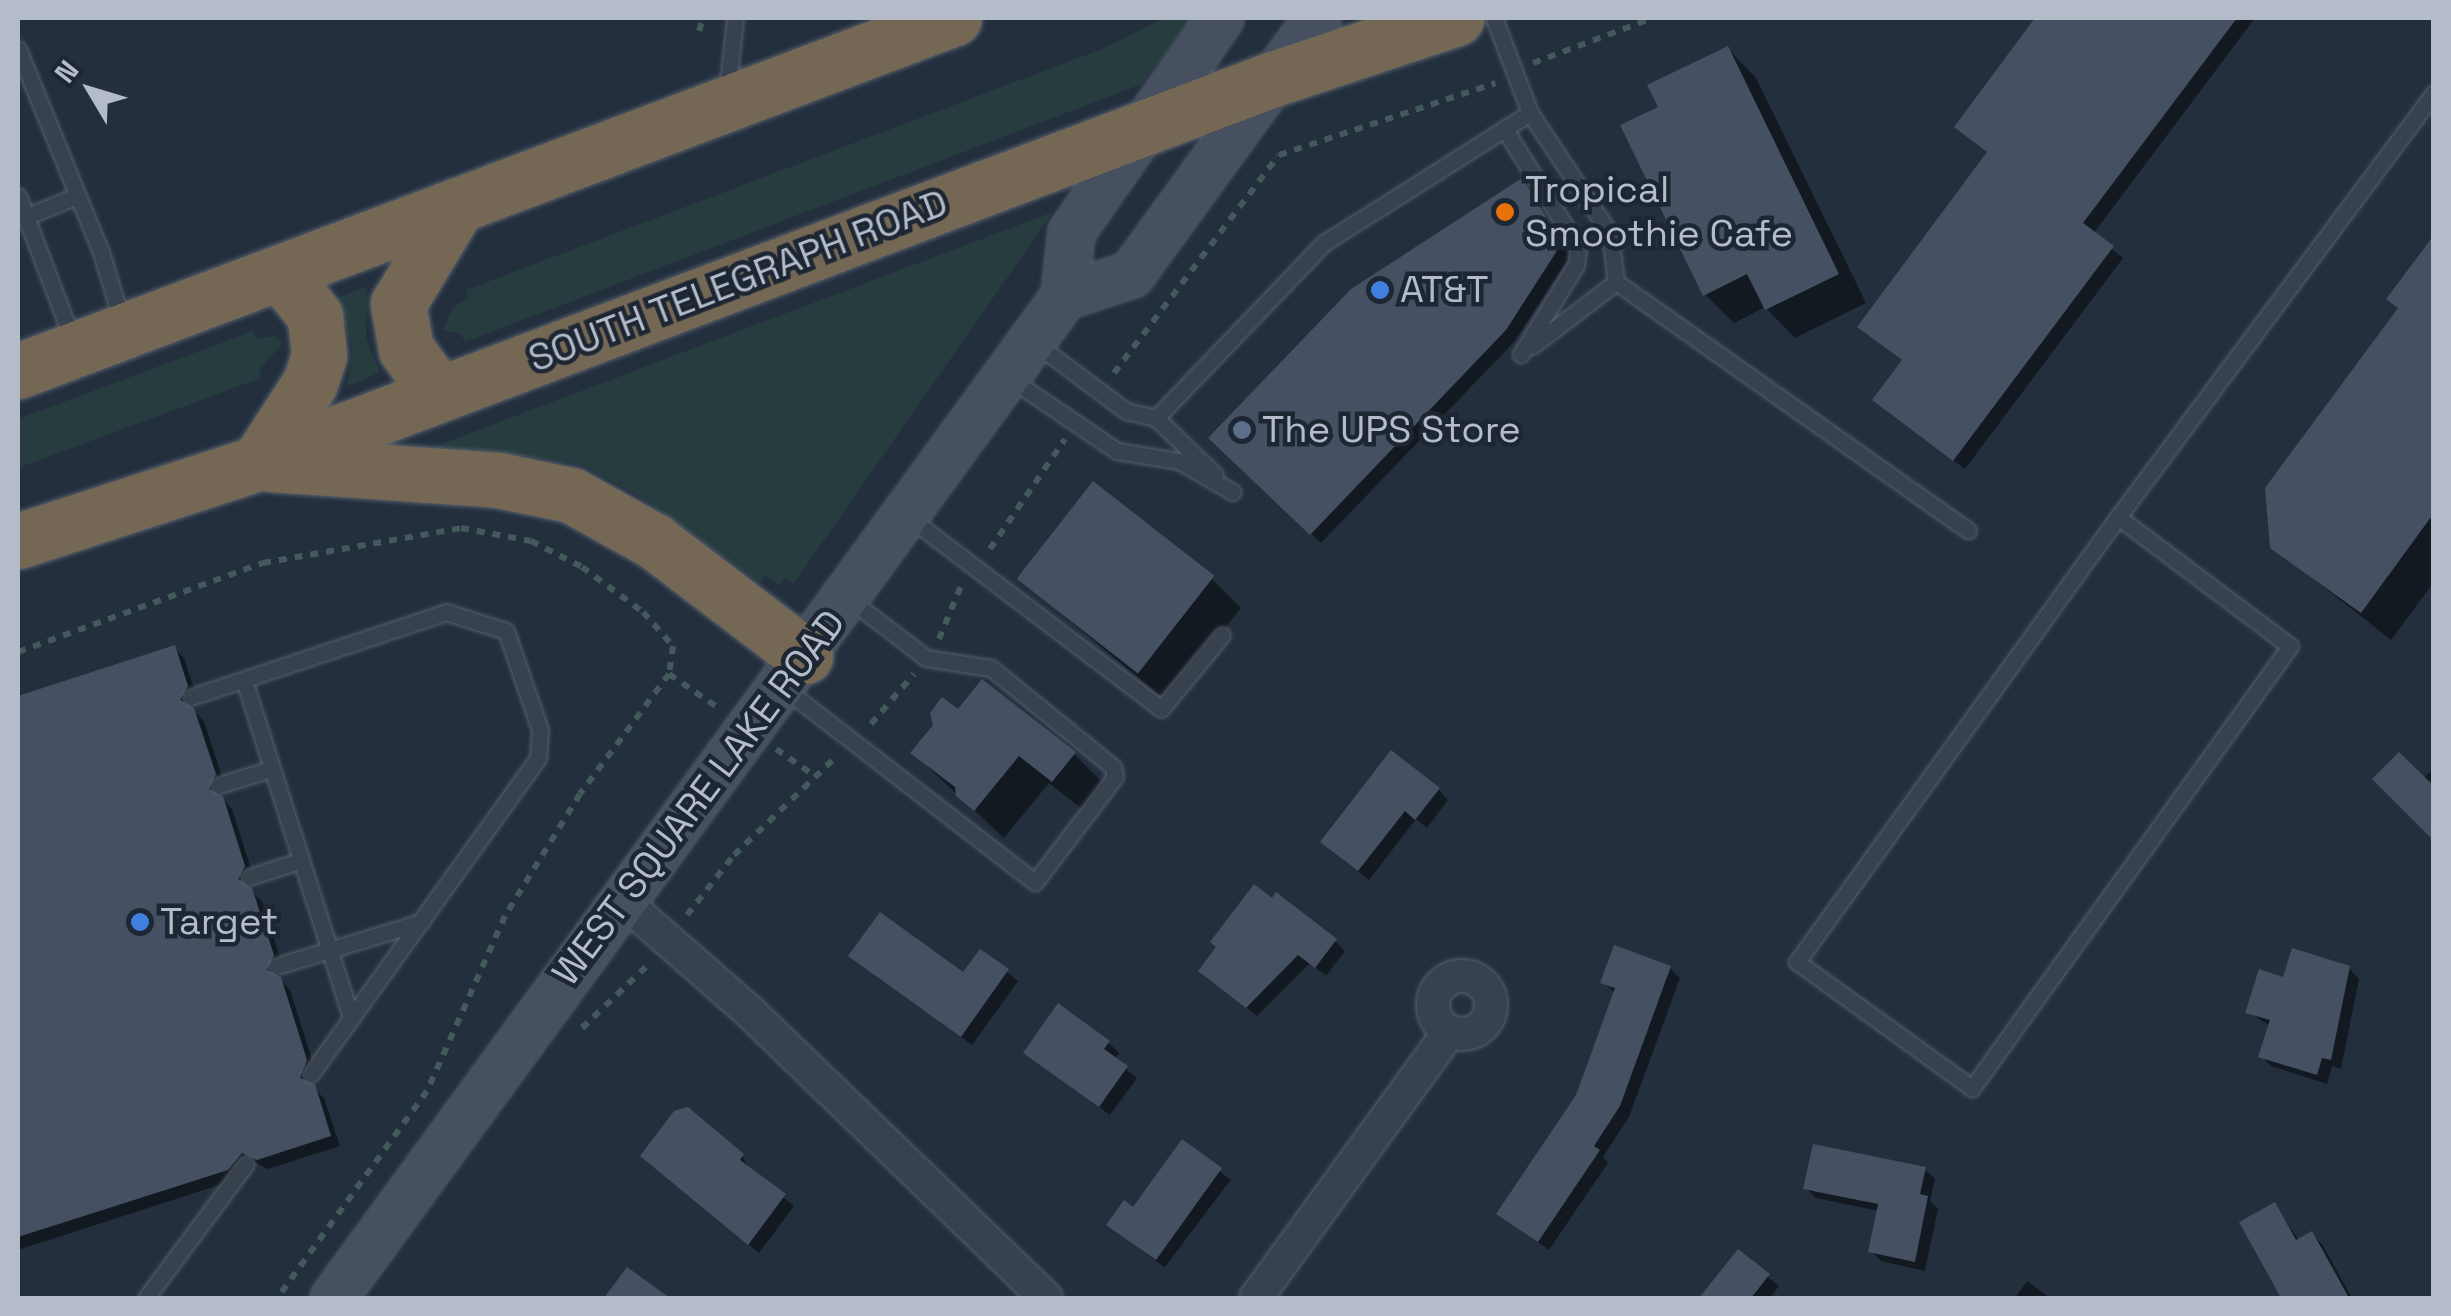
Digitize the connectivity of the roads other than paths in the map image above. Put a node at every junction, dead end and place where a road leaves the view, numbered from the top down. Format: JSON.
{"nodes":[{"id":1,"x":736,"y":18,"type":"edge"},
{"id":2,"x":954,"y":18,"type":"edge"},
{"id":3,"x":1220,"y":18,"type":"edge"},
{"id":4,"x":1317,"y":18,"type":"edge"},
{"id":5,"x":1456,"y":18,"type":"edge"},
{"id":6,"x":1494,"y":18,"type":"edge"},
{"id":7,"x":18,"y":49,"type":"edge"},
{"id":8,"x":1274,"y":79,"type":"junction"},
{"id":9,"x":2434,"y":93,"type":"edge"},
{"id":10,"x":726,"y":106,"type":"junction"},
{"id":11,"x":1530,"y":113,"type":"junction"},
{"id":12,"x":1144,"y":128,"type":"junction"},
{"id":13,"x":1504,"y":128,"type":"junction"},
{"id":14,"x":18,"y":196,"type":"edge"},
{"id":15,"x":74,"y":197,"type":"junction"},
{"id":16,"x":458,"y":205,"type":"junction"},
{"id":17,"x":25,"y":217,"type":"junction"},
{"id":18,"x":280,"y":272,"type":"junction"},
{"id":19,"x":1616,"y":282,"type":"junction"},
{"id":20,"x":1064,"y":296,"type":"junction"},
{"id":21,"x":100,"y":340,"type":"junction"},
{"id":22,"x":1019,"y":358,"type":"junction"},
{"id":23,"x":18,"y":371,"type":"edge"},
{"id":24,"x":439,"y":394,"type":"junction"},
{"id":25,"x":1156,"y":418,"type":"junction"},
{"id":26,"x":258,"y":463,"type":"junction"},
{"id":27,"x":908,"y":516,"type":"junction"},
{"id":28,"x":2118,"y":517,"type":"junction"},
{"id":29,"x":1968,"y":530,"type":"dead end"},
{"id":30,"x":18,"y":541,"type":"edge"},
{"id":31,"x":848,"y":598,"type":"junction"},
{"id":32,"x":1222,"y":635,"type":"dead end"},
{"id":33,"x":794,"y":671,"type":"junction"},
{"id":34,"x":244,"y":680,"type":"junction"},
{"id":35,"x":191,"y":697,"type":"dead end"},
{"id":36,"x":271,"y":769,"type":"junction"},
{"id":37,"x":220,"y":785,"type":"dead end"},
{"id":38,"x":299,"y":861,"type":"junction"},
{"id":39,"x":248,"y":877,"type":"dead end"},
{"id":40,"x":621,"y":898,"type":"junction"},
{"id":41,"x":421,"y":922,"type":"junction"},
{"id":42,"x":328,"y":950,"type":"junction"},
{"id":43,"x":277,"y":966,"type":"dead end"},
{"id":44,"x":352,"y":1018,"type":"junction"},
{"id":45,"x":1448,"y":1032,"type":"dead end"},
{"id":46,"x":312,"y":1074,"type":"dead end"},
{"id":47,"x":246,"y":1164,"type":"dead end"},
{"id":48,"x":146,"y":1298,"type":"edge"},
{"id":49,"x":333,"y":1298,"type":"edge"},
{"id":50,"x":1046,"y":1298,"type":"edge"},
{"id":51,"x":1256,"y":1298,"type":"edge"}],
"edges":[{"from":1,"to":10,"type":"lane"},
{"from":2,"to":10,"type":"highway"},
{"from":3,"to":12,"type":"street","name":"WEST SQUARE LAKE ROAD"},
{"from":4,"to":8,"type":"street"},
{"from":5,"to":8,"type":"highway","name":"SOUTH TELEGRAPH ROAD"},
{"from":6,"to":11,"type":"lane"},
{"from":7,"to":15,"type":"lane"},
{"from":8,"to":12,"type":"highway","name":"SOUTH TELEGRAPH ROAD"},
{"from":8,"to":20,"type":"street"},
{"from":9,"to":28,"type":"lane"},
{"from":10,"to":16,"type":"highway"},
{"from":11,"to":13,"type":"lane"},
{"from":11,"to":19,"type":"lane"},
{"from":12,"to":20,"type":"street","name":"WEST SQUARE LAKE ROAD"},
{"from":12,"to":24,"type":"highway","name":"SOUTH TELEGRAPH ROAD"},
{"from":13,"to":19,"type":"lane"},
{"from":13,"to":25,"type":"lane"},
{"from":14,"to":17,"type":"lane"},
{"from":15,"to":17,"type":"lane"},
{"from":15,"to":21,"type":"lane"},
{"from":16,"to":18,"type":"highway"},
{"from":16,"to":24,"type":"highway"},
{"from":17,"to":21,"type":"lane"},
{"from":18,"to":21,"type":"highway"},
{"from":18,"to":26,"type":"highway"},
{"from":19,"to":29,"type":"lane"},
{"from":20,"to":22,"type":"street","name":"WEST SQUARE LAKE ROAD"},
{"from":21,"to":23,"type":"highway"},
{"from":22,"to":25,"type":"lane"},
{"from":22,"to":25,"type":"lane"},
{"from":22,"to":27,"type":"street","name":"WEST SQUARE LAKE ROAD"},
{"from":24,"to":26,"type":"highway","name":"SOUTH TELEGRAPH ROAD"},
{"from":26,"to":30,"type":"highway","name":"SOUTH TELEGRAPH ROAD"},
{"from":26,"to":33,"type":"highway"},
{"from":27,"to":31,"type":"street","name":"WEST SQUARE LAKE ROAD"},
{"from":27,"to":32,"type":"lane"},
{"from":28,"to":28,"type":"lane"},
{"from":31,"to":33,"type":"street","name":"WEST SQUARE LAKE ROAD"},
{"from":31,"to":33,"type":"lane"},
{"from":33,"to":40,"type":"street","name":"WEST SQUARE LAKE ROAD"},
{"from":34,"to":35,"type":"lane"},
{"from":34,"to":36,"type":"lane"},
{"from":34,"to":41,"type":"lane"},
{"from":36,"to":37,"type":"lane"},
{"from":36,"to":38,"type":"lane"},
{"from":38,"to":39,"type":"lane"},
{"from":38,"to":42,"type":"lane"},
{"from":40,"to":49,"type":"street","name":"WEST SQUARE LAKE ROAD"},
{"from":40,"to":50,"type":"street"},
{"from":41,"to":42,"type":"lane"},
{"from":41,"to":44,"type":"lane"},
{"from":42,"to":43,"type":"lane"},
{"from":42,"to":44,"type":"lane"},
{"from":44,"to":46,"type":"lane"},
{"from":45,"to":51,"type":"street"},
{"from":47,"to":48,"type":"lane"}]}
